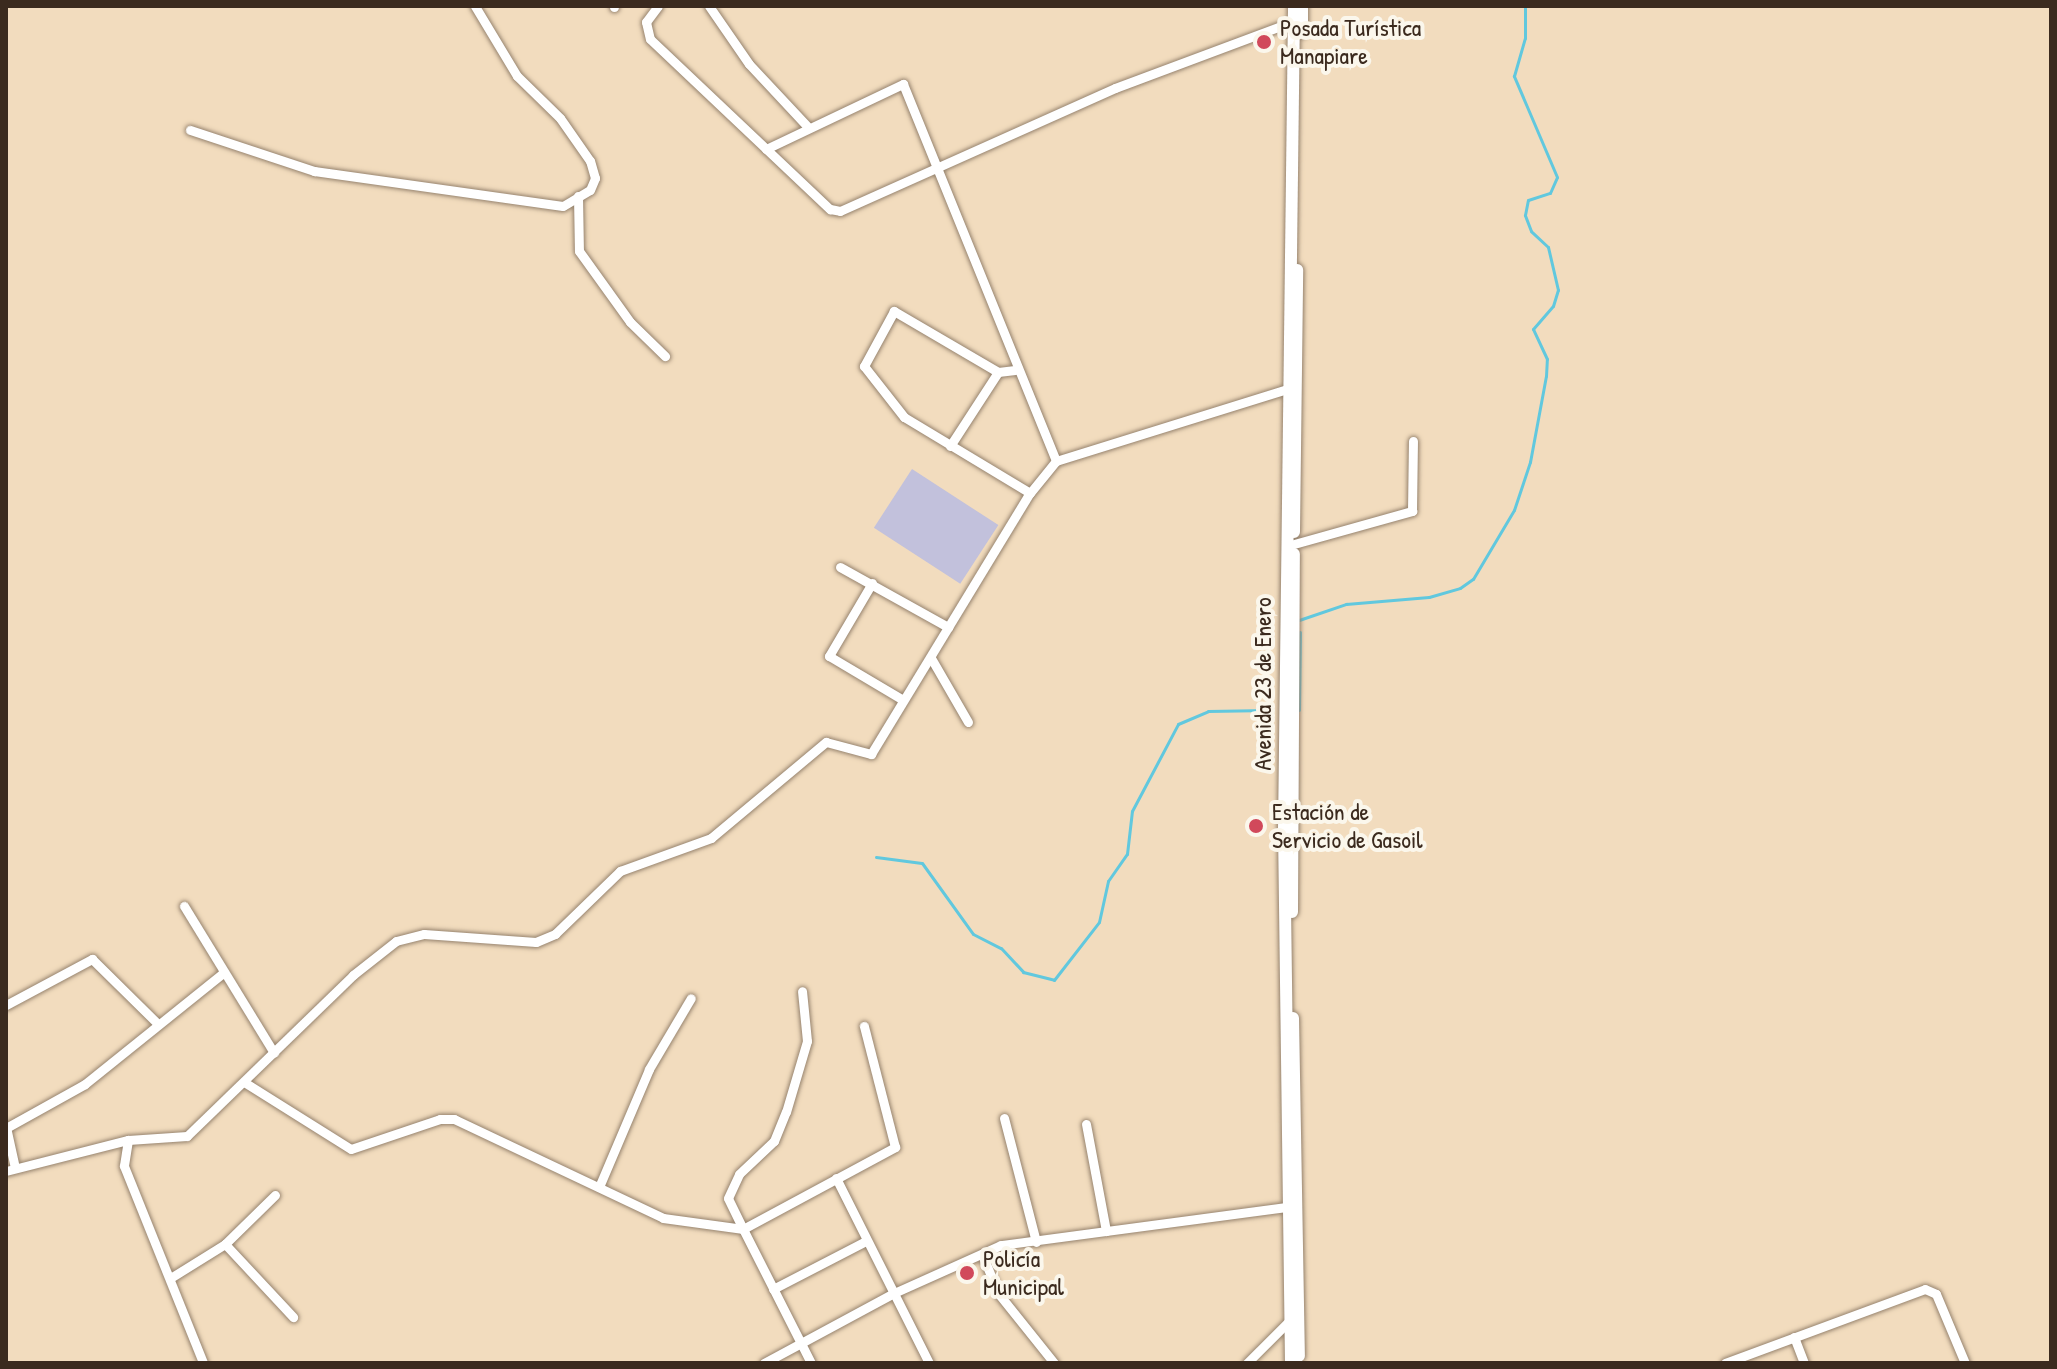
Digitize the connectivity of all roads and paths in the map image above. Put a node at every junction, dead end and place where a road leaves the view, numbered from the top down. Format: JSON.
{"nodes":[{"id":1,"x":475,"y":6,"type":"edge"},
{"id":2,"x":658,"y":6,"type":"edge"},
{"id":3,"x":709,"y":6,"type":"edge"},
{"id":4,"x":1294,"y":6,"type":"edge"},
{"id":5,"x":1302,"y":6,"type":"edge"},
{"id":6,"x":1294,"y":21,"type":"junction"},
{"id":7,"x":807,"y":126,"type":"junction"},
{"id":8,"x":190,"y":130,"type":"dead end"},
{"id":9,"x":766,"y":149,"type":"junction"},
{"id":10,"x":937,"y":168,"type":"junction"},
{"id":11,"x":578,"y":196,"type":"junction"},
{"id":12,"x":665,"y":356,"type":"dead end"},
{"id":13,"x":1015,"y":370,"type":"junction"},
{"id":14,"x":998,"y":372,"type":"junction"},
{"id":15,"x":1291,"y":387,"type":"junction"},
{"id":16,"x":1413,"y":441,"type":"dead end"},
{"id":17,"x":950,"y":446,"type":"junction"},
{"id":18,"x":1056,"y":461,"type":"junction"},
{"id":19,"x":1030,"y":493,"type":"junction"},
{"id":20,"x":1294,"y":544,"type":"junction"},
{"id":21,"x":840,"y":567,"type":"dead end"},
{"id":22,"x":872,"y":583,"type":"junction"},
{"id":23,"x":948,"y":627,"type":"junction"},
{"id":24,"x":931,"y":658,"type":"junction"},
{"id":25,"x":903,"y":700,"type":"junction"},
{"id":26,"x":968,"y":722,"type":"dead end"},
{"id":27,"x":184,"y":906,"type":"dead end"},
{"id":28,"x":223,"y":973,"type":"junction"},
{"id":29,"x":802,"y":991,"type":"dead end"},
{"id":30,"x":691,"y":998,"type":"dead end"},
{"id":31,"x":7,"y":1003,"type":"edge"},
{"id":32,"x":157,"y":1023,"type":"junction"},
{"id":33,"x":864,"y":1026,"type":"dead end"},
{"id":34,"x":274,"y":1053,"type":"junction"},
{"id":35,"x":244,"y":1082,"type":"junction"},
{"id":36,"x":1004,"y":1118,"type":"dead end"},
{"id":37,"x":1086,"y":1124,"type":"dead end"},
{"id":38,"x":6,"y":1127,"type":"edge"},
{"id":39,"x":128,"y":1140,"type":"junction"},
{"id":40,"x":10,"y":1170,"type":"edge"},
{"id":41,"x":836,"y":1178,"type":"junction"},
{"id":42,"x":599,"y":1187,"type":"junction"},
{"id":43,"x":275,"y":1195,"type":"dead end"},
{"id":44,"x":1287,"y":1207,"type":"junction"},
{"id":45,"x":743,"y":1229,"type":"junction"},
{"id":46,"x":1106,"y":1231,"type":"junction"},
{"id":47,"x":866,"y":1241,"type":"junction"},
{"id":48,"x":1036,"y":1242,"type":"junction"},
{"id":49,"x":225,"y":1244,"type":"junction"},
{"id":50,"x":982,"y":1254,"type":"junction"},
{"id":51,"x":172,"y":1277,"type":"junction"},
{"id":52,"x":773,"y":1289,"type":"junction"},
{"id":53,"x":894,"y":1293,"type":"junction"},
{"id":54,"x":293,"y":1317,"type":"dead end"},
{"id":55,"x":1289,"y":1321,"type":"junction"},
{"id":56,"x":1794,"y":1337,"type":"junction"},
{"id":57,"x":801,"y":1343,"type":"junction"},
{"id":58,"x":203,"y":1363,"type":"edge"},
{"id":59,"x":764,"y":1363,"type":"edge"},
{"id":60,"x":811,"y":1363,"type":"edge"},
{"id":61,"x":929,"y":1363,"type":"edge"},
{"id":62,"x":1054,"y":1363,"type":"edge"},
{"id":63,"x":1247,"y":1363,"type":"edge"},
{"id":64,"x":1291,"y":1363,"type":"edge"},
{"id":65,"x":1299,"y":1363,"type":"edge"},
{"id":66,"x":1725,"y":1363,"type":"edge"},
{"id":67,"x":1804,"y":1363,"type":"edge"},
{"id":68,"x":1965,"y":1363,"type":"edge"}],
"edges":[{"from":1,"to":11,"type":"street"},
{"from":2,"to":9,"type":"street"},
{"from":3,"to":7,"type":"street"},
{"from":4,"to":6,"type":"main road","name":"Avenida 23 de Enero"},
{"from":5,"to":15,"type":"main road","name":"Avenida 23 de Enero"},
{"from":6,"to":10,"type":"street"},
{"from":6,"to":15,"type":"main road","name":"Avenida 23 de Enero"},
{"from":7,"to":9,"type":"street"},
{"from":7,"to":10,"type":"street"},
{"from":8,"to":11,"type":"street"},
{"from":9,"to":10,"type":"street"},
{"from":10,"to":13,"type":"street"},
{"from":11,"to":12,"type":"street"},
{"from":13,"to":14,"type":"street"},
{"from":13,"to":18,"type":"street"},
{"from":14,"to":17,"type":"street"},
{"from":14,"to":17,"type":"street"},
{"from":15,"to":18,"type":"street"},
{"from":15,"to":20,"type":"main road","name":"Avenida 23 de Enero"},
{"from":15,"to":44,"type":"main road","name":"Avenida 23 de Enero"},
{"from":16,"to":20,"type":"street"},
{"from":17,"to":19,"type":"street"},
{"from":18,"to":19,"type":"street"},
{"from":19,"to":23,"type":"street"},
{"from":20,"to":65,"type":"main road","name":"Avenida 23 de Enero"},
{"from":21,"to":22,"type":"street"},
{"from":22,"to":23,"type":"street"},
{"from":22,"to":25,"type":"street"},
{"from":23,"to":24,"type":"street"},
{"from":24,"to":25,"type":"street"},
{"from":24,"to":26,"type":"street"},
{"from":25,"to":34,"type":"street"},
{"from":27,"to":28,"type":"street"},
{"from":28,"to":32,"type":"street"},
{"from":28,"to":34,"type":"street"},
{"from":29,"to":45,"type":"street"},
{"from":30,"to":42,"type":"street"},
{"from":31,"to":32,"type":"street"},
{"from":32,"to":38,"type":"street"},
{"from":33,"to":41,"type":"street"},
{"from":34,"to":35,"type":"street"},
{"from":35,"to":39,"type":"street"},
{"from":35,"to":42,"type":"street"},
{"from":36,"to":48,"type":"street"},
{"from":37,"to":46,"type":"street"},
{"from":38,"to":40,"type":"street"},
{"from":39,"to":40,"type":"street"},
{"from":39,"to":51,"type":"street"},
{"from":41,"to":45,"type":"street"},
{"from":41,"to":47,"type":"street"},
{"from":42,"to":45,"type":"street"},
{"from":43,"to":49,"type":"street"},
{"from":44,"to":46,"type":"street"},
{"from":44,"to":55,"type":"main road","name":"Avenida 23 de Enero"},
{"from":45,"to":52,"type":"street"},
{"from":46,"to":48,"type":"street"},
{"from":47,"to":52,"type":"street"},
{"from":47,"to":53,"type":"street"},
{"from":48,"to":50,"type":"street"},
{"from":49,"to":51,"type":"street"},
{"from":49,"to":54,"type":"street"},
{"from":50,"to":53,"type":"street"},
{"from":50,"to":62,"type":"street"},
{"from":51,"to":58,"type":"street"},
{"from":52,"to":57,"type":"street"},
{"from":53,"to":57,"type":"street"},
{"from":53,"to":61,"type":"street"},
{"from":55,"to":63,"type":"street"},
{"from":55,"to":64,"type":"main road","name":"Avenida 23 de Enero"},
{"from":56,"to":66,"type":"street"},
{"from":56,"to":67,"type":"street"},
{"from":56,"to":68,"type":"street"},
{"from":57,"to":59,"type":"street"},
{"from":57,"to":60,"type":"street"}]}
